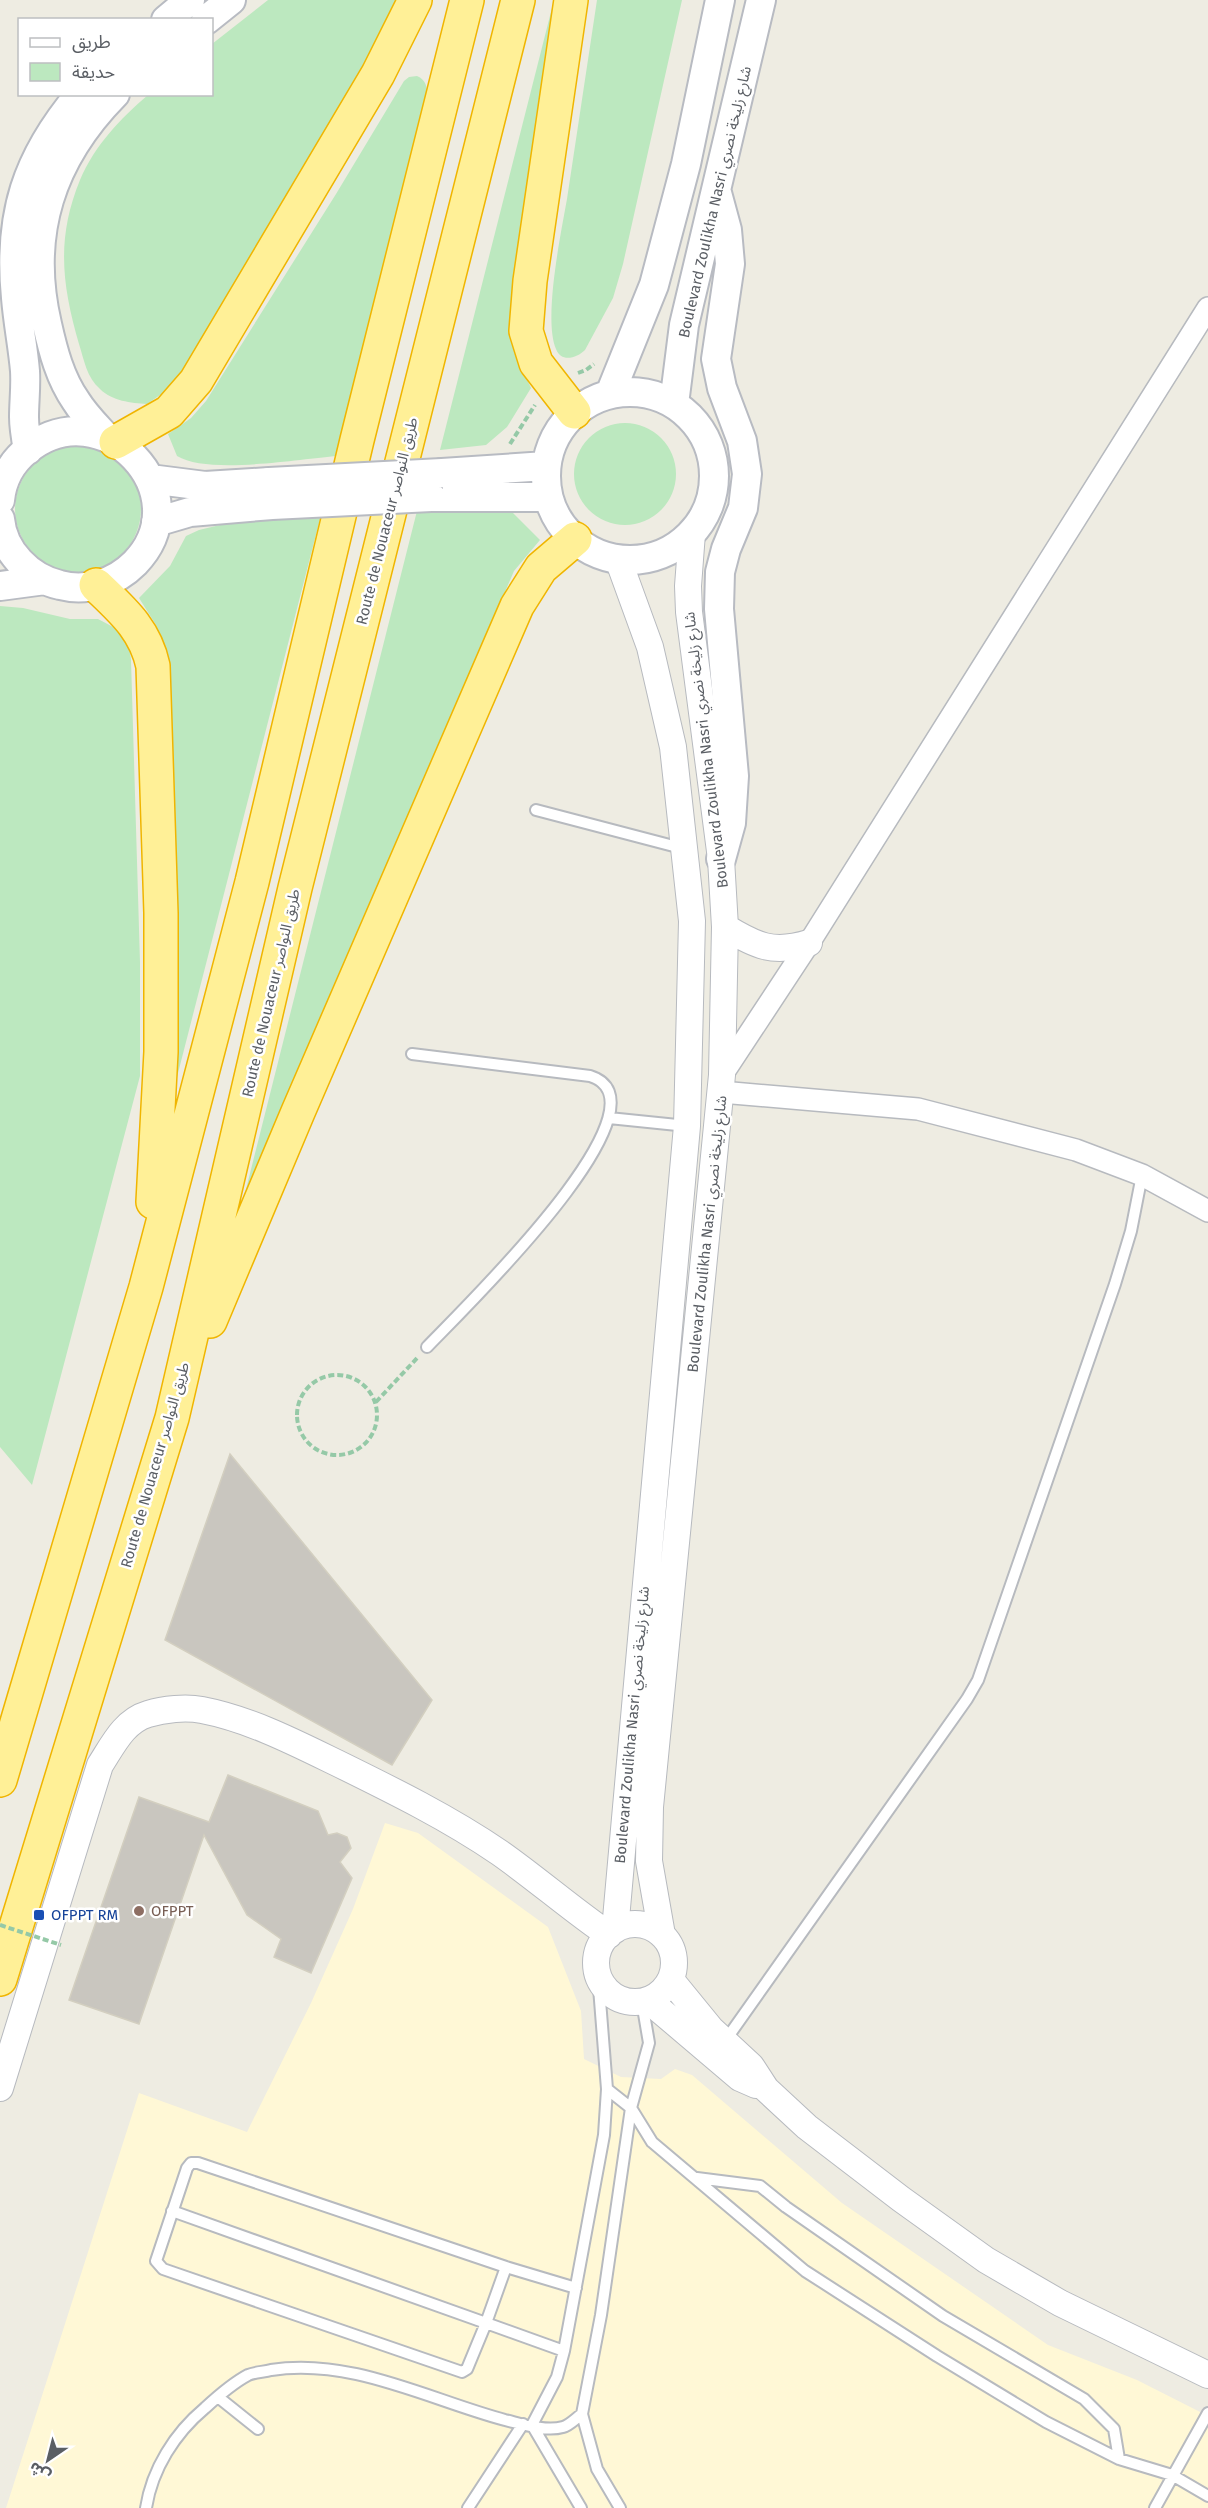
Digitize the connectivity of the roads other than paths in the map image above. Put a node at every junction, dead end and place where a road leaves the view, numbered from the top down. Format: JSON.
{"nodes":[{"id":1,"x":190,"y":0,"type":"edge"},
{"id":2,"x":231,"y":0,"type":"edge"},
{"id":3,"x":415,"y":0,"type":"edge"},
{"id":4,"x":467,"y":0,"type":"edge"},
{"id":5,"x":518,"y":0,"type":"edge"},
{"id":6,"x":571,"y":0,"type":"edge"},
{"id":7,"x":720,"y":0,"type":"edge"},
{"id":8,"x":761,"y":0,"type":"edge"},
{"id":9,"x":168,"y":18,"type":"edge"},
{"id":10,"x":208,"y":18,"type":"edge"},
{"id":11,"x":78,"y":96,"type":"edge"},
{"id":12,"x":113,"y":96,"type":"edge"},
{"id":13,"x":38,"y":155,"type":"junction"},
{"id":14,"x":717,"y":193,"type":"junction"},
{"id":15,"x":0,"y":219,"type":"edge"},
{"id":16,"x":1208,"y":308,"type":"edge"},
{"id":17,"x":610,"y":394,"type":"junction"},
{"id":18,"x":674,"y":404,"type":"junction"},
{"id":19,"x":574,"y":412,"type":"junction"},
{"id":20,"x":110,"y":439,"type":"junction"},
{"id":21,"x":28,"y":450,"type":"junction"},
{"id":22,"x":546,"y":466,"type":"junction"},
{"id":23,"x":150,"y":479,"type":"junction"},
{"id":24,"x":437,"y":485,"type":"junction"},
{"id":25,"x":270,"y":494,"type":"junction"},
{"id":26,"x":0,"y":495,"type":"edge"},
{"id":27,"x":548,"y":497,"type":"junction"},
{"id":28,"x":0,"y":500,"type":"edge"},
{"id":29,"x":0,"y":519,"type":"edge"},
{"id":30,"x":156,"y":522,"type":"junction"},
{"id":31,"x":692,"y":533,"type":"junction"},
{"id":32,"x":575,"y":539,"type":"junction"},
{"id":33,"x":618,"y":559,"type":"junction"},
{"id":34,"x":45,"y":580,"type":"junction"},
{"id":35,"x":96,"y":585,"type":"junction"},
{"id":36,"x":0,"y":586,"type":"edge"},
{"id":37,"x":536,"y":810,"type":"dead end"},
{"id":38,"x":685,"y":849,"type":"junction"},
{"id":39,"x":721,"y":859,"type":"junction"},
{"id":40,"x":725,"y":927,"type":"junction"},
{"id":41,"x":809,"y":943,"type":"junction"},
{"id":42,"x":412,"y":1054,"type":"dead end"},
{"id":43,"x":722,"y":1084,"type":"junction"},
{"id":44,"x":609,"y":1118,"type":"junction"},
{"id":45,"x":687,"y":1126,"type":"junction"},
{"id":46,"x":1142,"y":1175,"type":"junction"},
{"id":47,"x":1208,"y":1211,"type":"edge"},
{"id":48,"x":146,"y":1287,"type":"junction"},
{"id":49,"x":427,"y":1347,"type":"road end"},
{"id":50,"x":172,"y":1418,"type":"junction"},
{"id":51,"x":0,"y":1780,"type":"edge"},
{"id":52,"x":562,"y":1902,"type":"junction"},
{"id":53,"x":612,"y":1932,"type":"junction"},
{"id":54,"x":662,"y":1935,"type":"junction"},
{"id":55,"x":597,"y":1969,"type":"junction"},
{"id":56,"x":0,"y":1979,"type":"edge"},
{"id":57,"x":671,"y":1980,"type":"junction"},
{"id":58,"x":645,"y":2001,"type":"junction"},
{"id":59,"x":724,"y":2041,"type":"junction"},
{"id":60,"x":0,"y":2088,"type":"edge"},
{"id":61,"x":607,"y":2089,"type":"junction"},
{"id":62,"x":766,"y":2089,"type":"junction"},
{"id":63,"x":631,"y":2108,"type":"junction"},
{"id":64,"x":696,"y":2178,"type":"junction"},
{"id":65,"x":172,"y":2211,"type":"junction"},
{"id":66,"x":506,"y":2267,"type":"junction"},
{"id":67,"x":576,"y":2288,"type":"junction"},
{"id":68,"x":486,"y":2323,"type":"junction"},
{"id":69,"x":564,"y":2351,"type":"junction"},
{"id":70,"x":1208,"y":2375,"type":"edge"},
{"id":71,"x":218,"y":2397,"type":"junction"},
{"id":72,"x":1208,"y":2413,"type":"edge"},
{"id":73,"x":582,"y":2414,"type":"junction"},
{"id":74,"x":527,"y":2425,"type":"junction"},
{"id":75,"x":258,"y":2429,"type":"dead end"},
{"id":76,"x":1119,"y":2459,"type":"junction"},
{"id":77,"x":1172,"y":2475,"type":"junction"},
{"id":78,"x":1208,"y":2496,"type":"edge"},
{"id":79,"x":146,"y":2508,"type":"edge"},
{"id":80,"x":468,"y":2508,"type":"edge"},
{"id":81,"x":581,"y":2508,"type":"edge"},
{"id":82,"x":620,"y":2508,"type":"edge"},
{"id":83,"x":1155,"y":2508,"type":"edge"}],
"edges":[{"from":1,"to":9,"type":"main road"},
{"from":2,"to":10,"type":"main road"},
{"from":3,"to":20,"type":"highway"},
{"from":4,"to":48,"type":"highway"},
{"from":5,"to":50,"type":"highway","name":"Route de Nouaceur طريق النواصر"},
{"from":6,"to":19,"type":"highway"},
{"from":7,"to":17,"type":"main road"},
{"from":8,"to":14,"type":"main road","name":"Boulevard Zoulikha Nasri شارع زليخة نصري"},
{"from":11,"to":13,"type":"main road"},
{"from":12,"to":20,"type":"main road"},
{"from":13,"to":15,"type":"main road"},
{"from":13,"to":21,"type":"main road"},
{"from":14,"to":18,"type":"main road","name":"Boulevard Zoulikha Nasri شارع زليخة نصري"},
{"from":14,"to":39,"type":"main road"},
{"from":16,"to":41,"type":"street"},
{"from":17,"to":18,"type":"main road"},
{"from":17,"to":19,"type":"main road"},
{"from":18,"to":31,"type":"main road"},
{"from":19,"to":22,"type":"main road"},
{"from":20,"to":21,"type":"main road"},
{"from":20,"to":23,"type":"main road"},
{"from":21,"to":26,"type":"main road"},
{"from":22,"to":24,"type":"main road"},
{"from":22,"to":27,"type":"main road"},
{"from":23,"to":25,"type":"main road"},
{"from":23,"to":30,"type":"main road"},
{"from":24,"to":25,"type":"main road","bridge":true},
{"from":24,"to":27,"type":"main road"},
{"from":25,"to":30,"type":"main road"},
{"from":26,"to":28,"type":"main road"},
{"from":27,"to":32,"type":"main road"},
{"from":29,"to":34,"type":"main road"},
{"from":30,"to":35,"type":"main road"},
{"from":31,"to":33,"type":"main road"},
{"from":31,"to":39,"type":"street","name":"Boulevard Zoulikha Nasri شارع زليخة نصري"},
{"from":32,"to":33,"type":"main road"},
{"from":32,"to":50,"type":"highway"},
{"from":33,"to":38,"type":"street","name":"Boulevard Zoulikha Nasri شارع زليخة نصري"},
{"from":34,"to":35,"type":"main road"},
{"from":34,"to":36,"type":"main road"},
{"from":35,"to":48,"type":"highway"},
{"from":37,"to":38,"type":"lane"},
{"from":38,"to":45,"type":"street","name":"Boulevard Zoulikha Nasri شارع زليخة نصري"},
{"from":39,"to":40,"type":"street","name":"Boulevard Zoulikha Nasri شارع زليخة نصري"},
{"from":40,"to":41,"type":"street"},
{"from":40,"to":43,"type":"street","name":"Boulevard Zoulikha Nasri شارع زليخة نصري"},
{"from":41,"to":43,"type":"street"},
{"from":42,"to":44,"type":"lane"},
{"from":43,"to":46,"type":"street"},
{"from":43,"to":54,"type":"street","name":"Boulevard Zoulikha Nasri شارع زليخة نصري"},
{"from":44,"to":45,"type":"lane"},
{"from":44,"to":49,"type":"lane"},
{"from":45,"to":53,"type":"street","name":"Boulevard Zoulikha Nasri شارع زليخة نصري"},
{"from":46,"to":47,"type":"street"},
{"from":46,"to":59,"type":"lane"},
{"from":48,"to":51,"type":"highway"},
{"from":50,"to":56,"type":"highway","name":"Route de Nouaceur طريق النواصر"},
{"from":52,"to":53,"type":"street"},
{"from":52,"to":55,"type":"street"},
{"from":52,"to":60,"type":"street"},
{"from":53,"to":54,"type":"street"},
{"from":53,"to":55,"type":"street"},
{"from":54,"to":57,"type":"street"},
{"from":55,"to":58,"type":"street"},
{"from":55,"to":61,"type":"lane"},
{"from":57,"to":58,"type":"street"},
{"from":57,"to":59,"type":"street"},
{"from":58,"to":62,"type":"street"},
{"from":58,"to":63,"type":"lane"},
{"from":59,"to":62,"type":"street"},
{"from":61,"to":63,"type":"lane"},
{"from":61,"to":67,"type":"lane"},
{"from":62,"to":70,"type":"street"},
{"from":63,"to":64,"type":"lane"},
{"from":63,"to":73,"type":"lane"},
{"from":64,"to":76,"type":"lane"},
{"from":64,"to":76,"type":"lane"},
{"from":65,"to":66,"type":"lane"},
{"from":65,"to":68,"type":"lane"},
{"from":65,"to":68,"type":"lane"},
{"from":66,"to":67,"type":"lane"},
{"from":66,"to":68,"type":"lane"},
{"from":67,"to":69,"type":"lane"},
{"from":68,"to":69,"type":"lane"},
{"from":69,"to":74,"type":"lane"},
{"from":71,"to":74,"type":"lane"},
{"from":71,"to":75,"type":"lane"},
{"from":71,"to":79,"type":"lane"},
{"from":72,"to":77,"type":"lane"},
{"from":73,"to":74,"type":"lane"},
{"from":73,"to":82,"type":"lane"},
{"from":74,"to":80,"type":"lane"},
{"from":74,"to":81,"type":"lane"},
{"from":76,"to":77,"type":"lane"},
{"from":77,"to":78,"type":"lane"},
{"from":77,"to":83,"type":"lane"}]}
